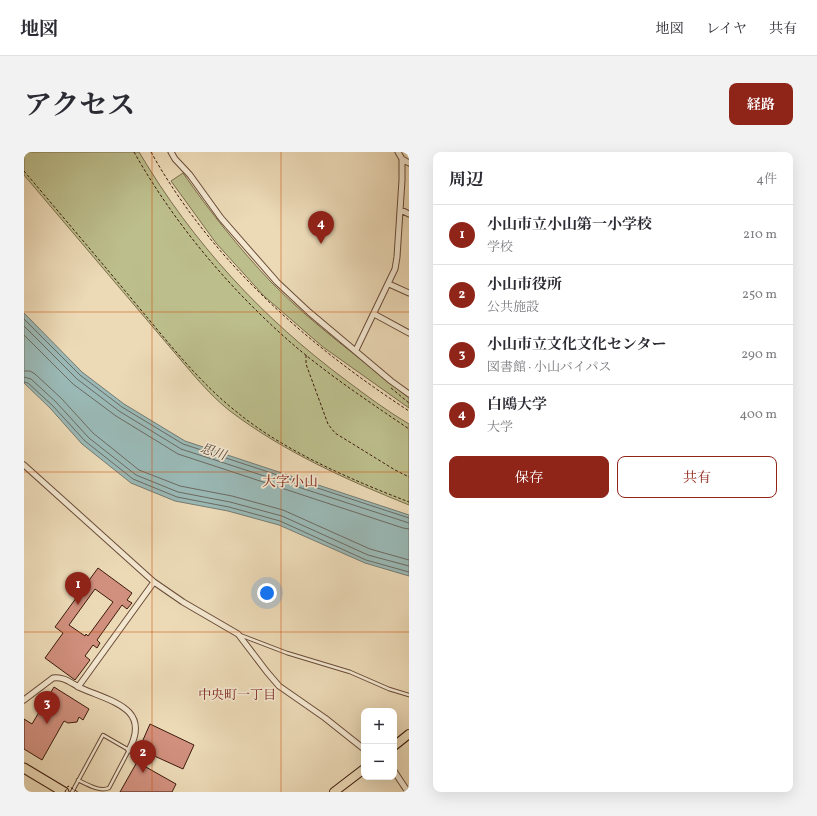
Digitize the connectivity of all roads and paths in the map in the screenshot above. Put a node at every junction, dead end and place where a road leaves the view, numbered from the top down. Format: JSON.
{"nodes":[{"id":1,"x":134,"y":152,"type":"edge"},
{"id":2,"x":151,"y":152,"type":"edge"},
{"id":3,"x":171,"y":152,"type":"edge"},
{"id":4,"x":398,"y":152,"type":"edge"},
{"id":5,"x":402,"y":160,"type":"junction"},
{"id":6,"x":409,"y":163,"type":"edge"},
{"id":7,"x":24,"y":170,"type":"edge"},
{"id":8,"x":401,"y":210,"type":"junction"},
{"id":9,"x":409,"y":214,"type":"edge"},
{"id":10,"x":389,"y":284,"type":"junction"},
{"id":11,"x":409,"y":294,"type":"edge"},
{"id":12,"x":374,"y":314,"type":"junction"},
{"id":13,"x":409,"y":333,"type":"edge"},
{"id":14,"x":356,"y":350,"type":"junction"},
{"id":15,"x":306,"y":354,"type":"junction"},
{"id":16,"x":409,"y":394,"type":"edge"},
{"id":17,"x":409,"y":411,"type":"edge"},
{"id":18,"x":409,"y":429,"type":"edge"},
{"id":19,"x":24,"y":465,"type":"edge"},
{"id":20,"x":409,"y":477,"type":"edge"},
{"id":21,"x":409,"y":502,"type":"edge"},
{"id":22,"x":154,"y":582,"type":"junction"},
{"id":23,"x":238,"y":634,"type":"junction"},
{"id":24,"x":78,"y":687,"type":"junction"},
{"id":25,"x":409,"y":695,"type":"edge"},
{"id":26,"x":24,"y":700,"type":"edge"},
{"id":27,"x":408,"y":737,"type":"edge"},
{"id":28,"x":397,"y":745,"type":"edge"},
{"id":29,"x":361,"y":747,"type":"edge"},
{"id":30,"x":130,"y":750,"type":"junction"},
{"id":31,"x":24,"y":768,"type":"edge"},
{"id":32,"x":361,"y":772,"type":"edge"},
{"id":33,"x":397,"y":776,"type":"edge"},
{"id":34,"x":78,"y":780,"type":"junction"},
{"id":35,"x":407,"y":791,"type":"edge"},
{"id":36,"x":64,"y":792,"type":"edge"},
{"id":37,"x":72,"y":792,"type":"edge"},
{"id":38,"x":78,"y":792,"type":"edge"},
{"id":39,"x":334,"y":792,"type":"edge"}],
"edges":[{"from":1,"to":15,"type":"path"},
{"from":2,"to":17,"type":"path"},
{"from":3,"to":14,"type":"street"},
{"from":4,"to":5,"type":"street"},
{"from":5,"to":6,"type":"street"},
{"from":5,"to":8,"type":"street"},
{"from":7,"to":21,"type":"path"},
{"from":8,"to":9,"type":"street"},
{"from":8,"to":10,"type":"street"},
{"from":10,"to":11,"type":"street"},
{"from":10,"to":12,"type":"street"},
{"from":12,"to":13,"type":"street"},
{"from":12,"to":14,"type":"street"},
{"from":14,"to":16,"type":"street"},
{"from":15,"to":18,"type":"path"},
{"from":15,"to":20,"type":"path"},
{"from":19,"to":22,"type":"street"},
{"from":22,"to":23,"type":"street"},
{"from":22,"to":24,"type":"street"},
{"from":23,"to":25,"type":"lane"},
{"from":23,"to":29,"type":"street"},
{"from":24,"to":26,"type":"street"},
{"from":24,"to":30,"type":"street"},
{"from":27,"to":28,"type":"main road"},
{"from":30,"to":34,"type":"lane"},
{"from":30,"to":34,"type":"lane"},
{"from":31,"to":36,"type":"highway"},
{"from":32,"to":39,"type":"main road"},
{"from":33,"to":35,"type":"street"},
{"from":34,"to":37,"type":"lane"},
{"from":36,"to":38,"type":"path","bridge":true}]}
